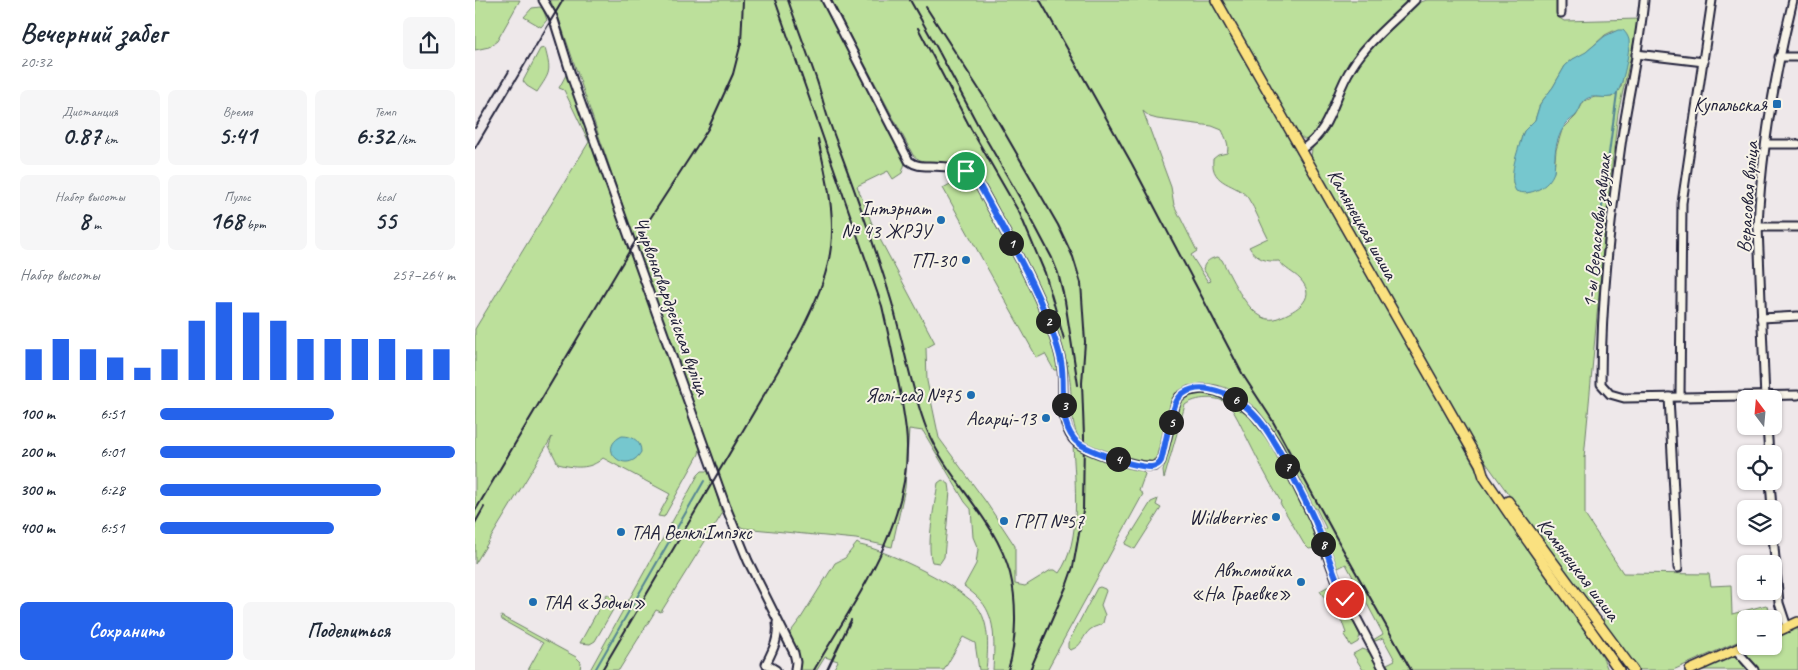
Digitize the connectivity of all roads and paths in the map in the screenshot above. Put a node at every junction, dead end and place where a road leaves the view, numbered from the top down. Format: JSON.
{"nodes":[{"id":1,"x":543,"y":0,"type":"edge"},
{"id":2,"x":826,"y":0,"type":"edge"},
{"id":3,"x":1216,"y":0,"type":"edge"},
{"id":4,"x":1415,"y":0,"type":"edge"},
{"id":5,"x":1561,"y":0,"type":"edge"},
{"id":6,"x":1644,"y":0,"type":"edge"},
{"id":7,"x":1712,"y":0,"type":"edge"},
{"id":8,"x":1793,"y":0,"type":"edge"},
{"id":9,"x":1561,"y":14,"type":"dead end"},
{"id":10,"x":1636,"y":54,"type":"junction"},
{"id":11,"x":1779,"y":57,"type":"junction"},
{"id":12,"x":1798,"y":57,"type":"edge"},
{"id":13,"x":1704,"y":62,"type":"junction"},
{"id":14,"x":1766,"y":144,"type":"junction"},
{"id":15,"x":1798,"y":144,"type":"edge"},
{"id":16,"x":1301,"y":150,"type":"junction"},
{"id":17,"x":1757,"y":227,"type":"junction"},
{"id":18,"x":1798,"y":227,"type":"edge"},
{"id":19,"x":1798,"y":316,"type":"edge"},
{"id":20,"x":1761,"y":318,"type":"junction"},
{"id":21,"x":1765,"y":390,"type":"edge"},
{"id":22,"x":1798,"y":395,"type":"edge"},
{"id":23,"x":1680,"y":396,"type":"junction"},
{"id":24,"x":1783,"y":396,"type":"edge"},
{"id":25,"x":1669,"y":397,"type":"junction"},
{"id":26,"x":1737,"y":397,"type":"edge"},
{"id":27,"x":1479,"y":464,"type":"junction"},
{"id":28,"x":1774,"y":545,"type":"edge"},
{"id":29,"x":1677,"y":568,"type":"dead end"},
{"id":30,"x":777,"y":620,"type":"junction"},
{"id":31,"x":1798,"y":622,"type":"edge"},
{"id":32,"x":1787,"y":627,"type":"junction"},
{"id":33,"x":1782,"y":629,"type":"edge"},
{"id":34,"x":1736,"y":650,"type":"joint"},
{"id":35,"x":776,"y":670,"type":"edge"},
{"id":36,"x":795,"y":670,"type":"edge"},
{"id":37,"x":1384,"y":670,"type":"edge"},
{"id":38,"x":1619,"y":670,"type":"edge"},
{"id":39,"x":1633,"y":670,"type":"edge"},
{"id":40,"x":1689,"y":670,"type":"edge"},
{"id":41,"x":1754,"y":670,"type":"edge"}],
"edges":[{"from":1,"to":30,"type":"street","name":"Чырвонагвардзейская вуліца"},
{"from":2,"to":37,"type":"street"},
{"from":3,"to":16,"type":"main road","name":"Камянецкая шаша"},
{"from":4,"to":16,"type":"street"},
{"from":5,"to":9,"type":"street"},
{"from":6,"to":10,"type":"street","name":"1-ы Верасковы завулак"},
{"from":7,"to":13,"type":"street"},
{"from":8,"to":11,"type":"street","name":"Верасовая вуліца"},
{"from":10,"to":13,"type":"street"},
{"from":10,"to":25,"type":"street","name":"1-ы Верасковы завулак"},
{"from":11,"to":12,"type":"street"},
{"from":11,"to":14,"type":"street","name":"Верасовая вуліца"},
{"from":13,"to":23,"type":"street"},
{"from":14,"to":15,"type":"street"},
{"from":14,"to":17,"type":"street","name":"Верасовая вуліца"},
{"from":16,"to":27,"type":"main road","name":"Камянецкая шаша"},
{"from":17,"to":18,"type":"street"},
{"from":17,"to":20,"type":"street","name":"Верасовая вуліца"},
{"from":19,"to":20,"type":"street"},
{"from":20,"to":21,"type":"street","name":"Верасовая вуліца"},
{"from":22,"to":24,"type":"street"},
{"from":23,"to":25,"type":"street"},
{"from":23,"to":26,"type":"street"},
{"from":25,"to":29,"type":"street"},
{"from":27,"to":38,"type":"main road","name":"Камянецкая шаша"},
{"from":27,"to":39,"type":"main road","name":"Камянецкая шаша"},
{"from":28,"to":32,"type":"street"},
{"from":30,"to":35,"type":"street"},
{"from":30,"to":36,"type":"street","name":"Чырвонагвардзейская вуліца"},
{"from":31,"to":32,"type":"main road"},
{"from":32,"to":33,"type":"main road"},
{"from":34,"to":40,"type":"main road"},
{"from":34,"to":41,"type":"street"}]}
